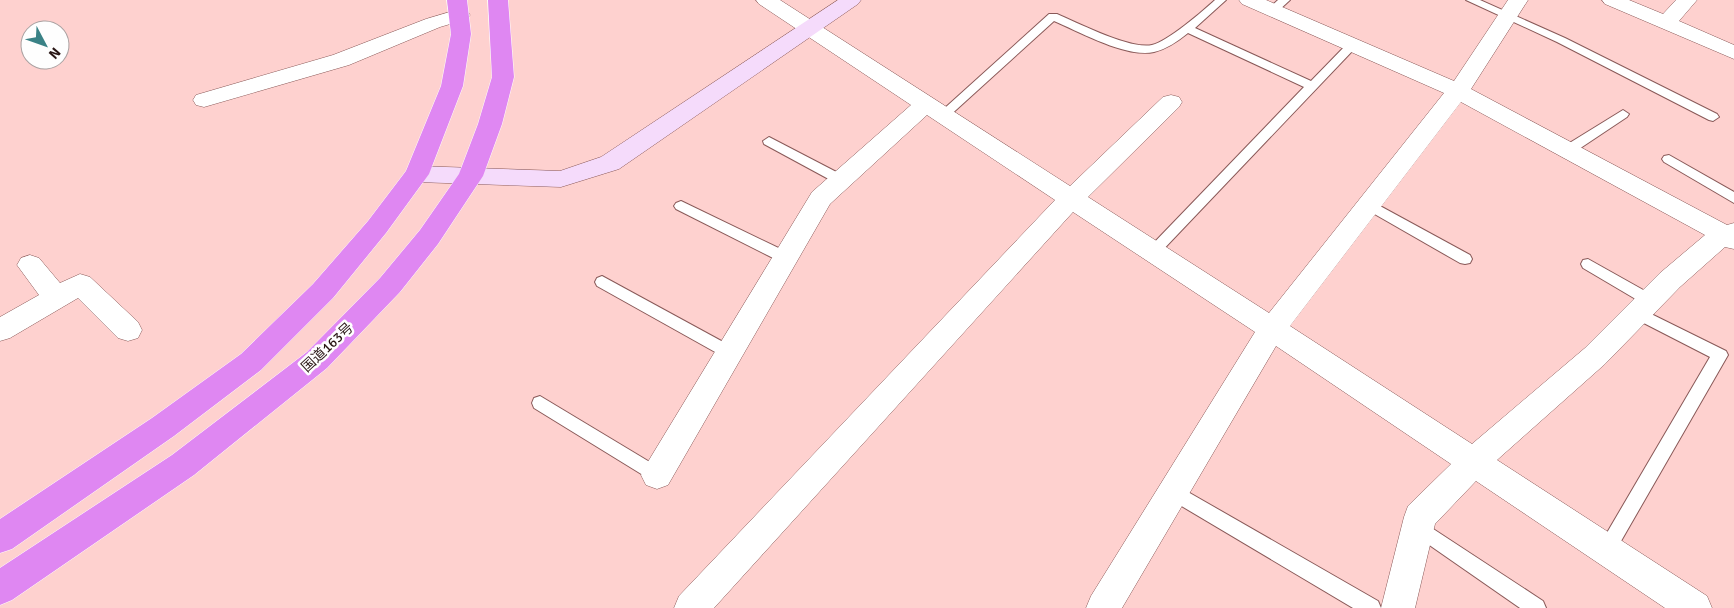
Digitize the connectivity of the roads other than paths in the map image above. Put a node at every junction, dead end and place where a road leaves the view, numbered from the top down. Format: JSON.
{"nodes":[{"id":1,"x":498,"y":0,"type":"edge"},
{"id":2,"x":766,"y":0,"type":"edge"},
{"id":3,"x":851,"y":0,"type":"edge"},
{"id":4,"x":1221,"y":0,"type":"edge"},
{"id":5,"x":1249,"y":0,"type":"edge"},
{"id":6,"x":1471,"y":0,"type":"edge"},
{"id":7,"x":1612,"y":0,"type":"edge"},
{"id":8,"x":1687,"y":0,"type":"edge"},
{"id":9,"x":1279,"y":5,"type":"edge"},
{"id":10,"x":458,"y":7,"type":"edge"},
{"id":11,"x":1514,"y":8,"type":"edge"},
{"id":12,"x":1666,"y":24,"type":"junction"},
{"id":13,"x":810,"y":28,"type":"junction"},
{"id":14,"x":1186,"y":28,"type":"junction"},
{"id":15,"x":1352,"y":45,"type":"junction"},
{"id":16,"x":1734,"y":53,"type":"edge"},
{"id":17,"x":1312,"y":86,"type":"junction"},
{"id":18,"x":1458,"y":91,"type":"junction"},
{"id":19,"x":204,"y":100,"type":"dead end"},
{"id":20,"x":1171,"y":102,"type":"dead end"},
{"id":21,"x":934,"y":110,"type":"junction"},
{"id":22,"x":1623,"y":114,"type":"dead end"},
{"id":23,"x":1712,"y":117,"type":"dead end"},
{"id":24,"x":769,"y":141,"type":"dead end"},
{"id":25,"x":1568,"y":150,"type":"junction"},
{"id":26,"x":1669,"y":159,"type":"dead end"},
{"id":27,"x":417,"y":174,"type":"junction"},
{"id":28,"x":471,"y":176,"type":"junction"},
{"id":29,"x":841,"y":180,"type":"junction"},
{"id":30,"x":1072,"y":198,"type":"junction"},
{"id":31,"x":1734,"y":198,"type":"edge"},
{"id":32,"x":1369,"y":205,"type":"junction"},
{"id":33,"x":682,"y":206,"type":"dead end"},
{"id":34,"x":1730,"y":236,"type":"edge"},
{"id":35,"x":1153,"y":251,"type":"junction"},
{"id":36,"x":786,"y":258,"type":"junction"},
{"id":37,"x":1465,"y":259,"type":"dead end"},
{"id":38,"x":1588,"y":264,"type":"dead end"},
{"id":39,"x":30,"y":266,"type":"dead end"},
{"id":40,"x":602,"y":282,"type":"dead end"},
{"id":41,"x":57,"y":298,"type":"junction"},
{"id":42,"x":1643,"y":307,"type":"junction"},
{"id":43,"x":1272,"y":329,"type":"junction"},
{"id":44,"x":0,"y":330,"type":"edge"},
{"id":45,"x":128,"y":330,"type":"dead end"},
{"id":46,"x":730,"y":353,"type":"junction"},
{"id":47,"x":540,"y":403,"type":"dead end"},
{"id":48,"x":1474,"y":462,"type":"junction"},
{"id":49,"x":657,"y":475,"type":"joint"},
{"id":50,"x":1174,"y":492,"type":"junction"},
{"id":51,"x":1418,"y":527,"type":"junction"},
{"id":52,"x":0,"y":538,"type":"edge"},
{"id":53,"x":1607,"y":549,"type":"junction"},
{"id":54,"x":0,"y":588,"type":"edge"},
{"id":55,"x":691,"y":608,"type":"edge"},
{"id":56,"x":1103,"y":608,"type":"edge"},
{"id":57,"x":1371,"y":608,"type":"edge"},
{"id":58,"x":1398,"y":608,"type":"edge"},
{"id":59,"x":1536,"y":608,"type":"edge"},
{"id":60,"x":1695,"y":608,"type":"edge"}],
"edges":[{"from":1,"to":28,"type":"highway","name":"国道163号"},
{"from":2,"to":13,"type":"street"},
{"from":3,"to":13,"type":"street"},
{"from":4,"to":14,"type":"lane"},
{"from":5,"to":9,"type":"street"},
{"from":6,"to":11,"type":"lane"},
{"from":7,"to":12,"type":"street"},
{"from":8,"to":12,"type":"street"},
{"from":9,"to":15,"type":"street"},
{"from":10,"to":19,"type":"street"},
{"from":10,"to":27,"type":"highway"},
{"from":11,"to":18,"type":"street"},
{"from":11,"to":23,"type":"lane"},
{"from":12,"to":16,"type":"street"},
{"from":13,"to":21,"type":"street"},
{"from":13,"to":28,"type":"street"},
{"from":14,"to":17,"type":"lane"},
{"from":14,"to":21,"type":"lane"},
{"from":15,"to":17,"type":"lane"},
{"from":15,"to":18,"type":"street"},
{"from":17,"to":35,"type":"lane"},
{"from":18,"to":25,"type":"street"},
{"from":18,"to":32,"type":"street"},
{"from":20,"to":30,"type":"street"},
{"from":21,"to":29,"type":"street"},
{"from":21,"to":30,"type":"street"},
{"from":22,"to":25,"type":"lane"},
{"from":24,"to":29,"type":"lane"},
{"from":25,"to":34,"type":"street"},
{"from":26,"to":31,"type":"lane"},
{"from":27,"to":28,"type":"street"},
{"from":27,"to":52,"type":"highway"},
{"from":28,"to":54,"type":"highway","name":"国道163号"},
{"from":29,"to":36,"type":"street"},
{"from":30,"to":35,"type":"street"},
{"from":30,"to":55,"type":"street"},
{"from":32,"to":37,"type":"lane"},
{"from":32,"to":43,"type":"street"},
{"from":33,"to":36,"type":"lane"},
{"from":34,"to":42,"type":"street"},
{"from":35,"to":43,"type":"street"},
{"from":36,"to":46,"type":"street"},
{"from":38,"to":42,"type":"lane"},
{"from":39,"to":41,"type":"street"},
{"from":40,"to":46,"type":"lane"},
{"from":41,"to":44,"type":"street"},
{"from":41,"to":45,"type":"street"},
{"from":42,"to":48,"type":"street"},
{"from":42,"to":53,"type":"lane"},
{"from":43,"to":48,"type":"street"},
{"from":43,"to":50,"type":"street"},
{"from":46,"to":49,"type":"street"},
{"from":47,"to":49,"type":"lane"},
{"from":48,"to":51,"type":"street"},
{"from":48,"to":53,"type":"street"},
{"from":50,"to":56,"type":"street"},
{"from":50,"to":57,"type":"lane"},
{"from":51,"to":58,"type":"street"},
{"from":51,"to":59,"type":"lane"},
{"from":53,"to":60,"type":"street"}]}
